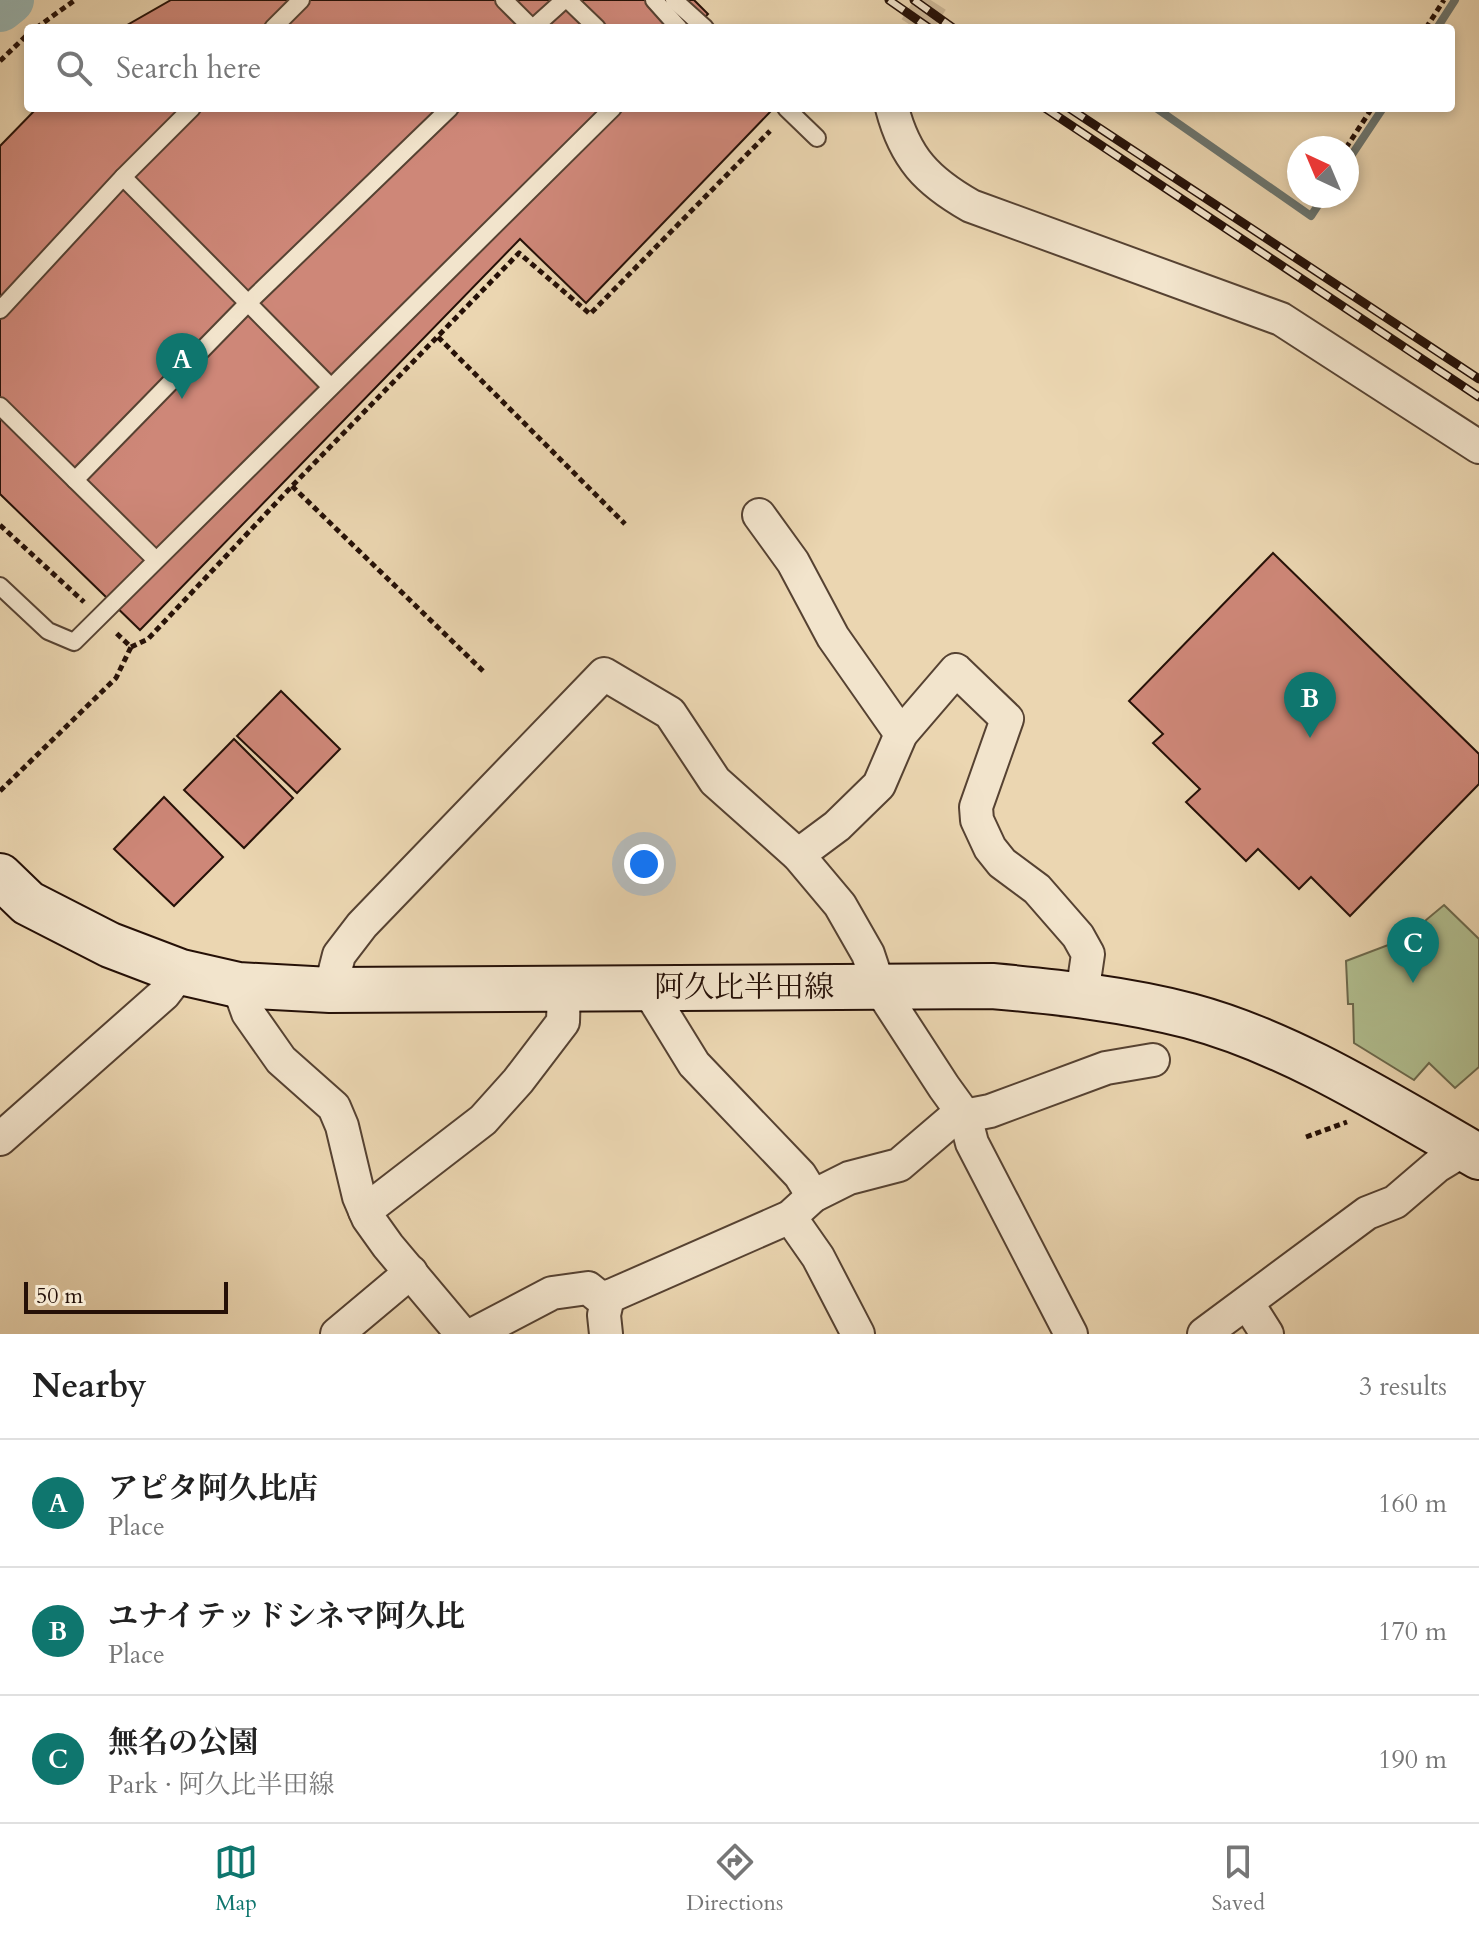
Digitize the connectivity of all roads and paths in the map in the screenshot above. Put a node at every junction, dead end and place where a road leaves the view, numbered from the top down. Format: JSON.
{"nodes":[{"id":1,"x":75,"y":0,"type":"edge"},
{"id":2,"x":301,"y":0,"type":"edge"},
{"id":3,"x":504,"y":0,"type":"edge"},
{"id":4,"x":566,"y":0,"type":"edge"},
{"id":5,"x":654,"y":0,"type":"edge"},
{"id":6,"x":674,"y":0,"type":"edge"},
{"id":7,"x":1444,"y":0,"type":"edge"},
{"id":8,"x":42,"y":24,"type":"edge"},
{"id":9,"x":277,"y":24,"type":"edge"},
{"id":10,"x":528,"y":24,"type":"edge"},
{"id":11,"x":537,"y":24,"type":"edge"},
{"id":12,"x":593,"y":24,"type":"edge"},
{"id":13,"x":675,"y":24,"type":"edge"},
{"id":14,"x":701,"y":24,"type":"edge"},
{"id":15,"x":1429,"y":24,"type":"edge"},
{"id":16,"x":24,"y":38,"type":"edge"},
{"id":17,"x":0,"y":61,"type":"edge"},
{"id":18,"x":188,"y":112,"type":"edge"},
{"id":19,"x":446,"y":112,"type":"edge"},
{"id":20,"x":609,"y":112,"type":"edge"},
{"id":21,"x":790,"y":112,"type":"edge"},
{"id":22,"x":894,"y":112,"type":"edge"},
{"id":23,"x":1369,"y":112,"type":"edge"},
{"id":24,"x":770,"y":131,"type":"dead end"},
{"id":25,"x":1354,"y":136,"type":"edge"},
{"id":26,"x":817,"y":138,"type":"dead end"},
{"id":27,"x":123,"y":177,"type":"junction"},
{"id":28,"x":248,"y":303,"type":"junction"},
{"id":29,"x":0,"y":310,"type":"edge"},
{"id":30,"x":438,"y":337,"type":"junction"},
{"id":31,"x":331,"y":387,"type":"junction"},
{"id":32,"x":0,"y":406,"type":"edge"},
{"id":33,"x":1479,"y":447,"type":"edge"},
{"id":34,"x":75,"y":480,"type":"junction"},
{"id":35,"x":292,"y":486,"type":"junction"},
{"id":36,"x":759,"y":515,"type":"dead end"},
{"id":37,"x":625,"y":524,"type":"dead end"},
{"id":38,"x":156,"y":560,"type":"junction"},
{"id":39,"x":0,"y":586,"type":"edge"},
{"id":40,"x":131,"y":647,"type":"dead end"},
{"id":41,"x":483,"y":671,"type":"dead end"},
{"id":42,"x":901,"y":734,"type":"junction"},
{"id":43,"x":798,"y":855,"type":"junction"},
{"id":44,"x":0,"y":876,"type":"edge"},
{"id":45,"x":181,"y":972,"type":"junction"},
{"id":46,"x":238,"y":985,"type":"junction"},
{"id":47,"x":646,"y":986,"type":"junction"},
{"id":48,"x":879,"y":987,"type":"junction"},
{"id":49,"x":564,"y":988,"type":"junction"},
{"id":50,"x":330,"y":990,"type":"junction"},
{"id":51,"x":1082,"y":995,"type":"junction"},
{"id":52,"x":1153,"y":1060,"type":"dead end"},
{"id":53,"x":1355,"y":1115,"type":"dead end"},
{"id":54,"x":965,"y":1116,"type":"junction"},
{"id":55,"x":1306,"y":1137,"type":"dead end"},
{"id":56,"x":0,"y":1139,"type":"edge"},
{"id":57,"x":1472,"y":1153,"type":"edge"},
{"id":58,"x":802,"y":1206,"type":"junction"},
{"id":59,"x":365,"y":1211,"type":"junction"},
{"id":60,"x":411,"y":1272,"type":"junction"},
{"id":61,"x":608,"y":1297,"type":"junction"},
{"id":62,"x":1248,"y":1304,"type":"junction"},
{"id":63,"x":337,"y":1334,"type":"edge"},
{"id":64,"x":462,"y":1334,"type":"edge"},
{"id":65,"x":474,"y":1334,"type":"edge"},
{"id":66,"x":606,"y":1334,"type":"edge"},
{"id":67,"x":858,"y":1334,"type":"edge"},
{"id":68,"x":1071,"y":1334,"type":"edge"},
{"id":69,"x":1204,"y":1334,"type":"edge"},
{"id":70,"x":1267,"y":1334,"type":"edge"}],
"edges":[{"from":1,"to":8,"type":"path"},
{"from":2,"to":9,"type":"lane"},
{"from":3,"to":10,"type":"lane"},
{"from":4,"to":11,"type":"lane"},
{"from":4,"to":12,"type":"lane"},
{"from":5,"to":13,"type":"lane"},
{"from":6,"to":14,"type":"lane"},
{"from":7,"to":15,"type":"path"},
{"from":16,"to":17,"type":"path"},
{"from":18,"to":27,"type":"lane"},
{"from":19,"to":28,"type":"lane"},
{"from":20,"to":31,"type":"lane"},
{"from":21,"to":26,"type":"lane"},
{"from":22,"to":33,"type":"street"},
{"from":23,"to":25,"type":"path"},
{"from":24,"to":30,"type":"path"},
{"from":27,"to":28,"type":"lane"},
{"from":27,"to":29,"type":"lane"},
{"from":28,"to":31,"type":"lane"},
{"from":28,"to":34,"type":"lane"},
{"from":30,"to":35,"type":"path"},
{"from":30,"to":37,"type":"path"},
{"from":31,"to":38,"type":"lane"},
{"from":32,"to":34,"type":"lane"},
{"from":34,"to":38,"type":"lane"},
{"from":35,"to":40,"type":"path"},
{"from":35,"to":41,"type":"path"},
{"from":36,"to":42,"type":"street"},
{"from":38,"to":39,"type":"lane"},
{"from":42,"to":43,"type":"street"},
{"from":42,"to":51,"type":"street"},
{"from":43,"to":48,"type":"street"},
{"from":43,"to":50,"type":"street"},
{"from":44,"to":45,"type":"main road","name":"阿久比半田線"},
{"from":45,"to":46,"type":"main road","name":"阿久比半田線"},
{"from":45,"to":56,"type":"street"},
{"from":46,"to":50,"type":"main road","name":"阿久比半田線"},
{"from":46,"to":59,"type":"street"},
{"from":47,"to":48,"type":"main road","name":"阿久比半田線"},
{"from":47,"to":49,"type":"main road","name":"阿久比半田線"},
{"from":47,"to":58,"type":"street"},
{"from":48,"to":51,"type":"main road","name":"阿久比半田線"},
{"from":48,"to":54,"type":"street"},
{"from":49,"to":50,"type":"main road","name":"阿久比半田線"},
{"from":49,"to":59,"type":"street"},
{"from":51,"to":57,"type":"main road","name":"阿久比半田線"},
{"from":52,"to":54,"type":"street"},
{"from":53,"to":55,"type":"path"},
{"from":54,"to":58,"type":"street"},
{"from":54,"to":68,"type":"street"},
{"from":57,"to":62,"type":"street"},
{"from":58,"to":61,"type":"street"},
{"from":58,"to":67,"type":"street"},
{"from":59,"to":60,"type":"street"},
{"from":60,"to":63,"type":"street"},
{"from":60,"to":64,"type":"street"},
{"from":61,"to":65,"type":"street"},
{"from":61,"to":66,"type":"street"},
{"from":62,"to":69,"type":"street"},
{"from":62,"to":70,"type":"street"}]}
